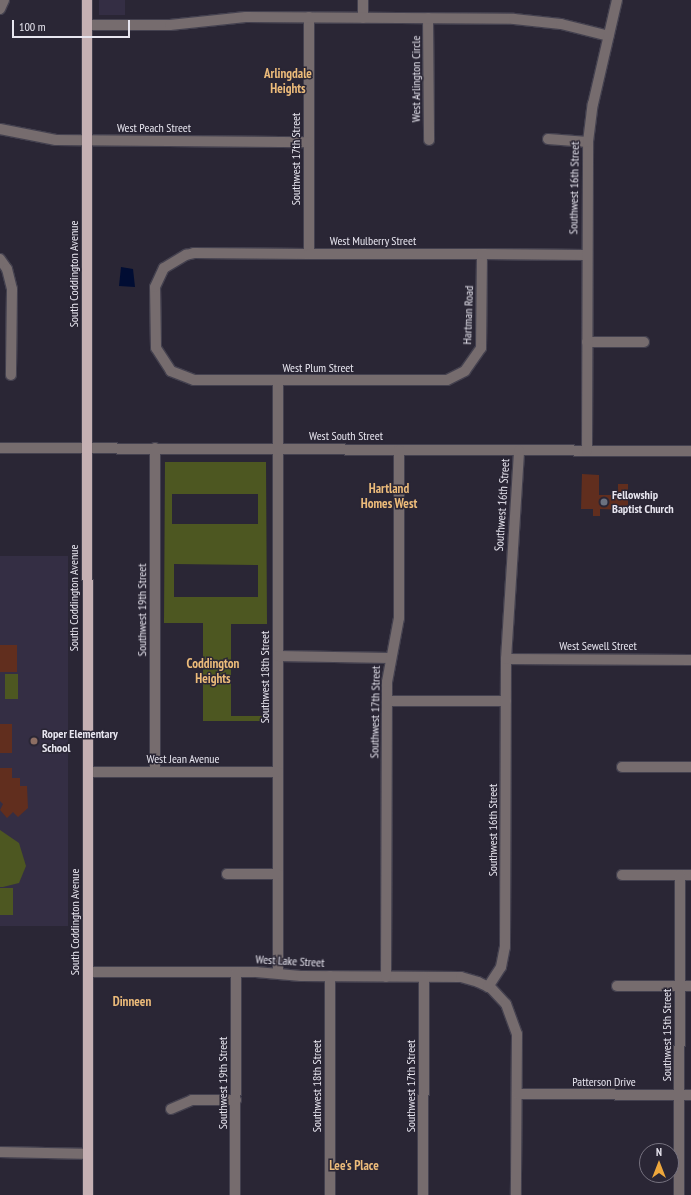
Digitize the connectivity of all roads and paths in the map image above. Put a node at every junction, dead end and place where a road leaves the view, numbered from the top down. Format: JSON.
{"nodes":[{"id":1,"x":4,"y":0,"type":"edge"},
{"id":2,"x":87,"y":0,"type":"edge"},
{"id":3,"x":362,"y":0,"type":"edge"},
{"id":4,"x":617,"y":0,"type":"edge"},
{"id":5,"x":0,"y":9,"type":"edge"},
{"id":6,"x":309,"y":17,"type":"junction"},
{"id":7,"x":363,"y":18,"type":"junction"},
{"id":8,"x":428,"y":18,"type":"junction"},
{"id":9,"x":87,"y":25,"type":"junction"},
{"id":10,"x":609,"y":36,"type":"junction"},
{"id":11,"x":0,"y":129,"type":"edge"},
{"id":12,"x":548,"y":139,"type":"dead end"},
{"id":13,"x":87,"y":140,"type":"junction"},
{"id":14,"x":429,"y":140,"type":"dead end"},
{"id":15,"x":309,"y":142,"type":"junction"},
{"id":16,"x":588,"y":142,"type":"junction"},
{"id":17,"x":309,"y":254,"type":"junction"},
{"id":18,"x":482,"y":254,"type":"junction"},
{"id":19,"x":586,"y":255,"type":"junction"},
{"id":20,"x":0,"y":259,"type":"edge"},
{"id":21,"x":587,"y":342,"type":"junction"},
{"id":22,"x":644,"y":342,"type":"dead end"},
{"id":23,"x":171,"y":371,"type":"joint"},
{"id":24,"x":465,"y":371,"type":"joint"},
{"id":25,"x":11,"y":375,"type":"dead end"},
{"id":26,"x":278,"y":380,"type":"junction"},
{"id":27,"x":0,"y":448,"type":"edge"},
{"id":28,"x":87,"y":448,"type":"junction"},
{"id":29,"x":155,"y":448,"type":"junction"},
{"id":30,"x":278,"y":449,"type":"junction"},
{"id":31,"x":399,"y":450,"type":"junction"},
{"id":32,"x":519,"y":450,"type":"junction"},
{"id":33,"x":587,"y":451,"type":"junction"},
{"id":34,"x":691,"y":451,"type":"edge"},
{"id":35,"x":278,"y":656,"type":"junction"},
{"id":36,"x":390,"y":658,"type":"junction"},
{"id":37,"x":506,"y":659,"type":"junction"},
{"id":38,"x":691,"y":660,"type":"edge"},
{"id":39,"x":387,"y":701,"type":"junction"},
{"id":40,"x":506,"y":701,"type":"junction"},
{"id":41,"x":622,"y":767,"type":"dead end"},
{"id":42,"x":691,"y":767,"type":"edge"},
{"id":43,"x":88,"y":772,"type":"junction"},
{"id":44,"x":155,"y":772,"type":"junction"},
{"id":45,"x":278,"y":772,"type":"junction"},
{"id":46,"x":227,"y":874,"type":"dead end"},
{"id":47,"x":278,"y":874,"type":"junction"},
{"id":48,"x":622,"y":875,"type":"dead end"},
{"id":49,"x":680,"y":875,"type":"junction"},
{"id":50,"x":691,"y":875,"type":"edge"},
{"id":51,"x":88,"y":972,"type":"junction"},
{"id":52,"x":236,"y":972,"type":"junction"},
{"id":53,"x":278,"y":973,"type":"junction"},
{"id":54,"x":330,"y":976,"type":"junction"},
{"id":55,"x":386,"y":976,"type":"junction"},
{"id":56,"x":424,"y":977,"type":"junction"},
{"id":57,"x":616,"y":986,"type":"dead end"},
{"id":58,"x":680,"y":986,"type":"junction"},
{"id":59,"x":691,"y":986,"type":"edge"},
{"id":60,"x":488,"y":987,"type":"junction"},
{"id":61,"x":517,"y":1094,"type":"junction"},
{"id":62,"x":680,"y":1095,"type":"junction"},
{"id":63,"x":691,"y":1095,"type":"edge"},
{"id":64,"x":236,"y":1100,"type":"junction"},
{"id":65,"x":171,"y":1109,"type":"dead end"},
{"id":66,"x":0,"y":1152,"type":"edge"},
{"id":67,"x":88,"y":1154,"type":"junction"},
{"id":68,"x":88,"y":1195,"type":"edge"},
{"id":69,"x":236,"y":1195,"type":"edge"},
{"id":70,"x":330,"y":1195,"type":"edge"},
{"id":71,"x":423,"y":1195,"type":"edge"},
{"id":72,"x":516,"y":1195,"type":"edge"},
{"id":73,"x":679,"y":1195,"type":"edge"}],
"edges":[{"from":1,"to":5,"type":"street"},
{"from":2,"to":9,"type":"main road","name":"South Coddington Avenue"},
{"from":3,"to":7,"type":"street"},
{"from":4,"to":10,"type":"street","name":"Southwest 16th Street"},
{"from":6,"to":7,"type":"street"},
{"from":6,"to":9,"type":"street"},
{"from":6,"to":15,"type":"street","name":"Southwest 17th Street"},
{"from":7,"to":8,"type":"street"},
{"from":8,"to":10,"type":"street"},
{"from":8,"to":14,"type":"street","name":"West Arlington Circle"},
{"from":9,"to":13,"type":"main road","name":"South Coddington Avenue"},
{"from":10,"to":16,"type":"street","name":"Southwest 16th Street"},
{"from":11,"to":13,"type":"street","name":"West Peach Street"},
{"from":12,"to":16,"type":"street"},
{"from":13,"to":15,"type":"street","name":"West Peach Street"},
{"from":13,"to":28,"type":"main road","name":"South Coddington Avenue"},
{"from":15,"to":17,"type":"street","name":"Southwest 17th Street"},
{"from":16,"to":19,"type":"street","name":"Southwest 16th Street"},
{"from":17,"to":18,"type":"street","name":"West Mulberry Street"},
{"from":17,"to":23,"type":"street","name":"West Mulberry Street"},
{"from":18,"to":19,"type":"street","name":"West Mulberry Street"},
{"from":18,"to":24,"type":"street","name":"Hartman Road"},
{"from":19,"to":21,"type":"street","name":"Southwest 16th Street"},
{"from":20,"to":25,"type":"street"},
{"from":21,"to":22,"type":"street"},
{"from":21,"to":33,"type":"street","name":"Southwest 16th Street"},
{"from":23,"to":26,"type":"street","name":"West Plum Street"},
{"from":24,"to":26,"type":"street","name":"West Plum Street"},
{"from":26,"to":30,"type":"street","name":"Southwest 18th Street"},
{"from":27,"to":28,"type":"street","name":"West South Street"},
{"from":28,"to":29,"type":"street","name":"West South Street"},
{"from":28,"to":43,"type":"main road","name":"South Coddington Avenue"},
{"from":29,"to":30,"type":"street","name":"West South Street"},
{"from":29,"to":44,"type":"street","name":"Southwest 19th Street"},
{"from":30,"to":31,"type":"street","name":"West South Street"},
{"from":30,"to":35,"type":"street","name":"Southwest 18th Street"},
{"from":31,"to":32,"type":"street","name":"West South Street"},
{"from":31,"to":36,"type":"street","name":"Southwest 17th Street"},
{"from":32,"to":33,"type":"street","name":"West South Street"},
{"from":32,"to":37,"type":"street","name":"Southwest 16th Street"},
{"from":33,"to":34,"type":"street","name":"West South Street"},
{"from":35,"to":36,"type":"street"},
{"from":35,"to":45,"type":"street","name":"Southwest 18th Street"},
{"from":36,"to":39,"type":"street","name":"Southwest 17th Street"},
{"from":37,"to":38,"type":"street","name":"West Sewell Street"},
{"from":37,"to":40,"type":"street","name":"Southwest 16th Street"},
{"from":39,"to":40,"type":"street"},
{"from":39,"to":55,"type":"street","name":"Southwest 17th Street"},
{"from":40,"to":60,"type":"street","name":"Southwest 16th Street"},
{"from":41,"to":42,"type":"street"},
{"from":43,"to":44,"type":"street","name":"West Jean Avenue"},
{"from":43,"to":51,"type":"main road","name":"South Coddington Avenue"},
{"from":44,"to":45,"type":"street","name":"West Jean Avenue"},
{"from":45,"to":47,"type":"street","name":"Southwest 18th Street"},
{"from":46,"to":47,"type":"street"},
{"from":47,"to":53,"type":"street","name":"Southwest 18th Street"},
{"from":48,"to":49,"type":"street"},
{"from":49,"to":50,"type":"street"},
{"from":49,"to":58,"type":"street","name":"Southwest 15th Street"},
{"from":51,"to":52,"type":"street","name":"West Lake Street"},
{"from":51,"to":67,"type":"main road","name":"South Coddington Avenue"},
{"from":52,"to":53,"type":"street","name":"West Lake Street"},
{"from":52,"to":64,"type":"street","name":"Southwest 19th Street"},
{"from":53,"to":54,"type":"street","name":"West Lake Street"},
{"from":54,"to":55,"type":"street","name":"West Lake Street"},
{"from":54,"to":70,"type":"street","name":"Southwest 18th Street"},
{"from":55,"to":56,"type":"street","name":"West Lake Street"},
{"from":56,"to":60,"type":"street","name":"West Lake Street"},
{"from":56,"to":71,"type":"street","name":"Southwest 17th Street"},
{"from":57,"to":58,"type":"street"},
{"from":58,"to":59,"type":"street"},
{"from":58,"to":62,"type":"street","name":"Southwest 15th Street"},
{"from":60,"to":61,"type":"street"},
{"from":61,"to":62,"type":"street","name":"Patterson Drive"},
{"from":61,"to":72,"type":"street"},
{"from":62,"to":63,"type":"street","name":"Patterson Drive"},
{"from":62,"to":73,"type":"street","name":"Southwest 15th Street"},
{"from":64,"to":65,"type":"street"},
{"from":64,"to":69,"type":"street","name":"Southwest 19th Street"},
{"from":66,"to":67,"type":"street"},
{"from":67,"to":68,"type":"main road","name":"South Coddington Avenue"}]}
